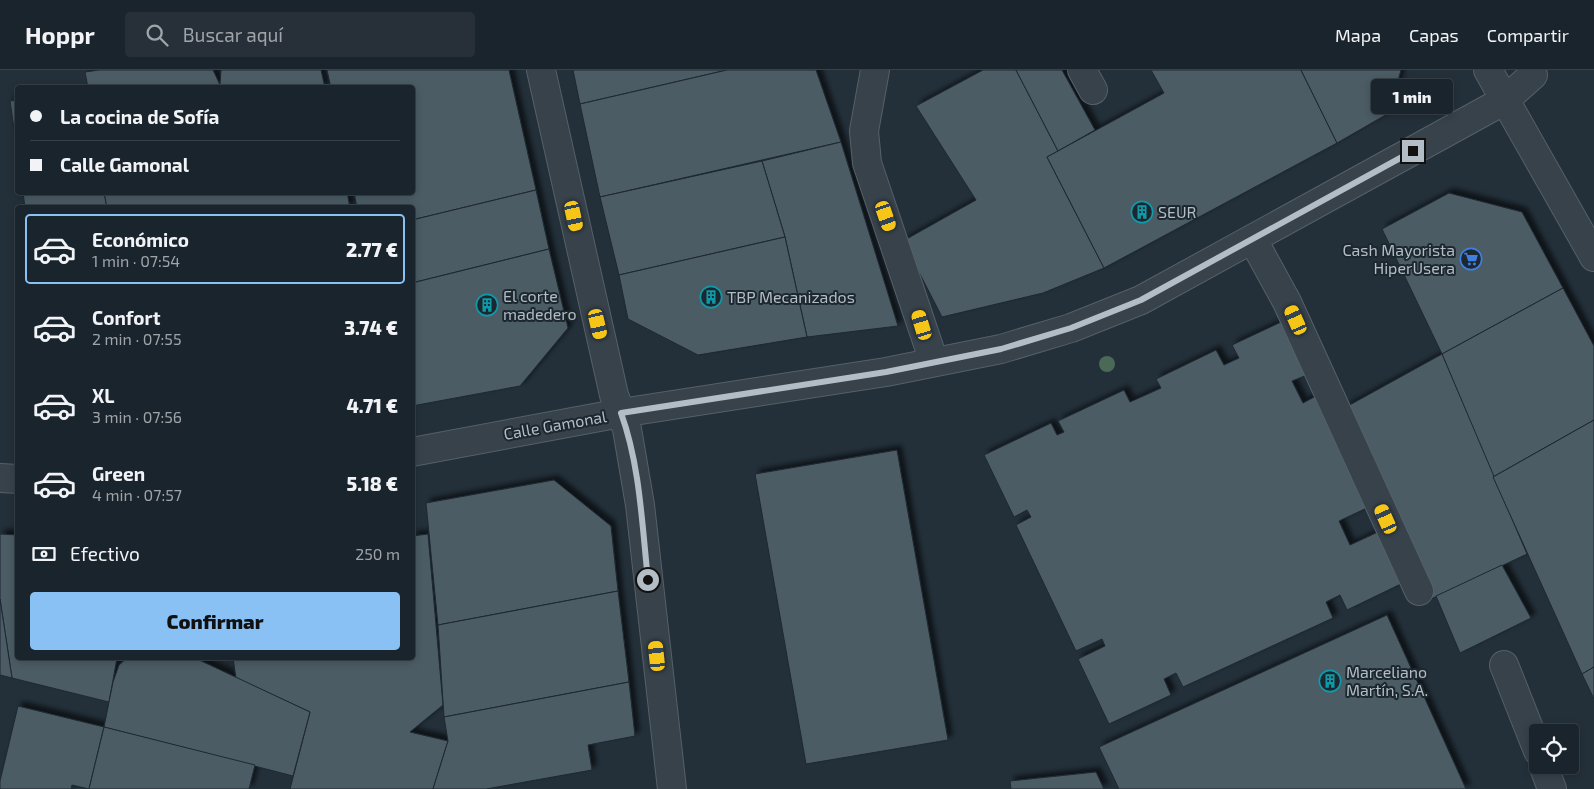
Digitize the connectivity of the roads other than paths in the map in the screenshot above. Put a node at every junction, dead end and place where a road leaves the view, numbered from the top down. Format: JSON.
{"nodes":[{"id":1,"x":542,"y":70,"type":"edge"},
{"id":2,"x":875,"y":70,"type":"edge"},
{"id":3,"x":1488,"y":70,"type":"edge"},
{"id":4,"x":1533,"y":75,"type":"dead end"},
{"id":5,"x":1505,"y":100,"type":"junction"},
{"id":6,"x":1253,"y":240,"type":"junction"},
{"id":7,"x":1594,"y":258,"type":"edge"},
{"id":8,"x":934,"y":362,"type":"junction"},
{"id":9,"x":621,"y":413,"type":"junction"},
{"id":10,"x":415,"y":451,"type":"edge"},
{"id":11,"x":0,"y":478,"type":"edge"},
{"id":12,"x":15,"y":479,"type":"edge"},
{"id":13,"x":1419,"y":591,"type":"dead end"},
{"id":14,"x":1504,"y":665,"type":"dead end"},
{"id":15,"x":1529,"y":728,"type":"edge"},
{"id":16,"x":1546,"y":774,"type":"edge"},
{"id":17,"x":669,"y":789,"type":"edge"},
{"id":18,"x":1552,"y":789,"type":"edge"}],
"edges":[{"from":1,"to":9,"type":"street"},
{"from":2,"to":8,"type":"street"},
{"from":3,"to":5,"type":"street"},
{"from":4,"to":5,"type":"street","name":"Calle Gamonal"},
{"from":5,"to":6,"type":"street","name":"Calle Gamonal"},
{"from":5,"to":7,"type":"street"},
{"from":6,"to":8,"type":"street","name":"Calle Gamonal"},
{"from":6,"to":13,"type":"street"},
{"from":8,"to":9,"type":"street","name":"Calle Gamonal"},
{"from":9,"to":10,"type":"street","name":"Calle Gamonal"},
{"from":9,"to":17,"type":"street"},
{"from":11,"to":12,"type":"street"},
{"from":14,"to":15,"type":"street"},
{"from":16,"to":18,"type":"street"}]}
